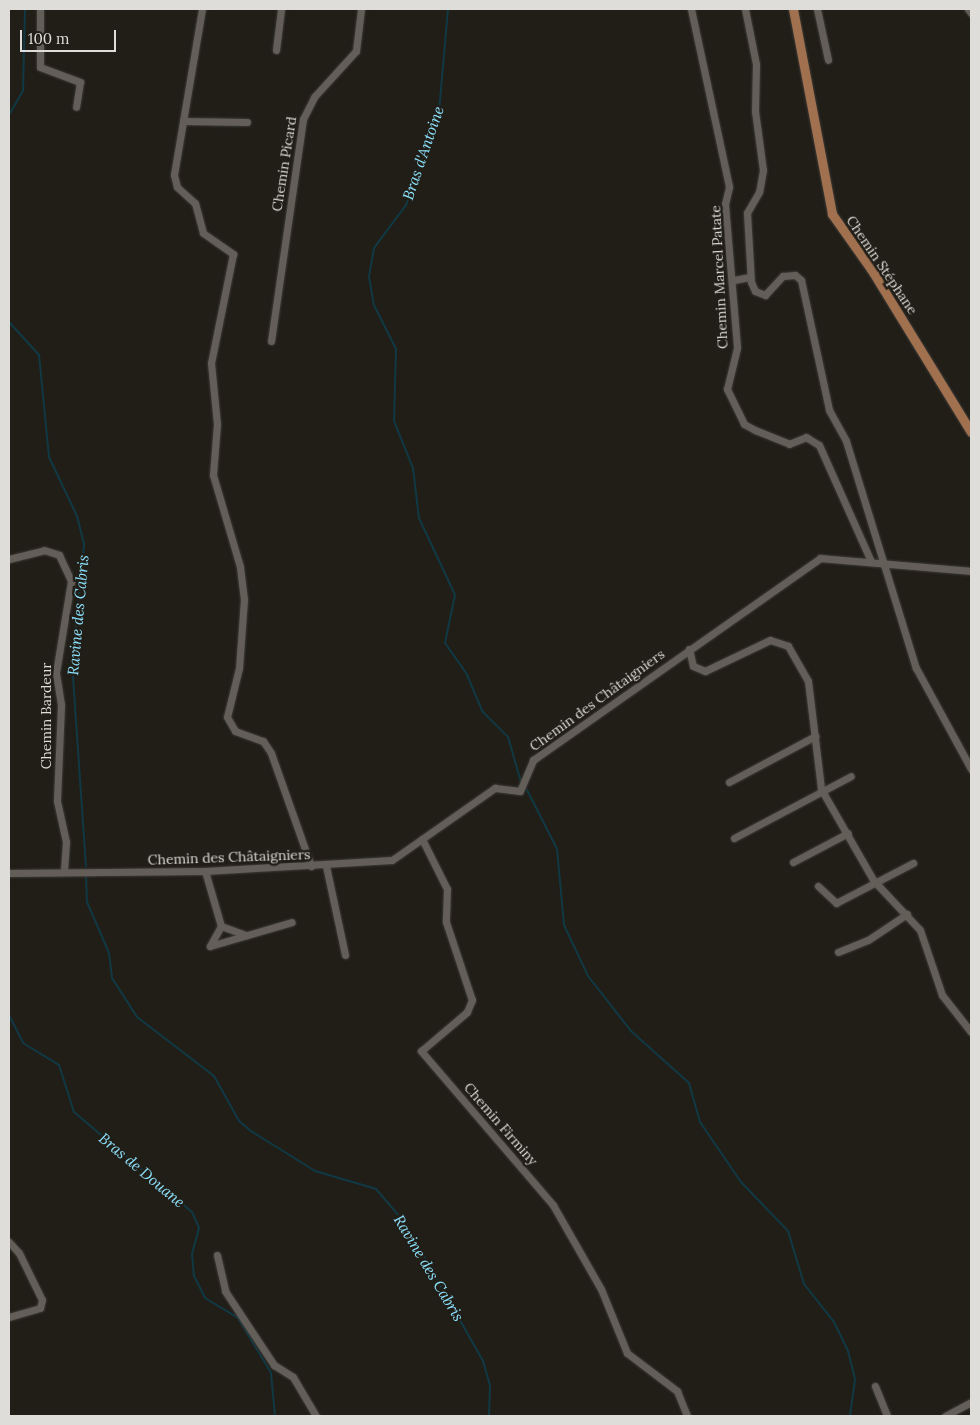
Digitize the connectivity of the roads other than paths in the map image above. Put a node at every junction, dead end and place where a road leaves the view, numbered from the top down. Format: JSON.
{"nodes":[{"id":1,"x":40,"y":9,"type":"edge"},
{"id":2,"x":202,"y":9,"type":"edge"},
{"id":3,"x":281,"y":9,"type":"edge"},
{"id":4,"x":361,"y":9,"type":"edge"},
{"id":5,"x":691,"y":9,"type":"edge"},
{"id":6,"x":745,"y":9,"type":"edge"},
{"id":7,"x":793,"y":9,"type":"edge"},
{"id":8,"x":817,"y":9,"type":"edge"},
{"id":9,"x":968,"y":9,"type":"edge"},
{"id":10,"x":971,"y":13,"type":"edge"},
{"id":11,"x":276,"y":50,"type":"dead end"},
{"id":12,"x":828,"y":60,"type":"dead end"},
{"id":13,"x":76,"y":107,"type":"dead end"},
{"id":14,"x":183,"y":121,"type":"junction"},
{"id":15,"x":247,"y":122,"type":"dead end"},
{"id":16,"x":750,"y":278,"type":"junction"},
{"id":17,"x":734,"y":280,"type":"junction"},
{"id":18,"x":271,"y":341,"type":"dead end"},
{"id":19,"x":971,"y":432,"type":"edge"},
{"id":20,"x":9,"y":559,"type":"edge"},
{"id":21,"x":870,"y":559,"type":"junction"},
{"id":22,"x":880,"y":560,"type":"junction"},
{"id":23,"x":971,"y":571,"type":"edge"},
{"id":24,"x":689,"y":649,"type":"junction"},
{"id":25,"x":815,"y":736,"type":"junction"},
{"id":26,"x":971,"y":769,"type":"edge"},
{"id":27,"x":851,"y":776,"type":"dead end"},
{"id":28,"x":729,"y":782,"type":"dead end"},
{"id":29,"x":821,"y":789,"type":"junction"},
{"id":30,"x":848,"y":833,"type":"junction"},
{"id":31,"x":422,"y":838,"type":"junction"},
{"id":32,"x":734,"y":838,"type":"dead end"},
{"id":33,"x":793,"y":862,"type":"dead end"},
{"id":34,"x":913,"y":863,"type":"dead end"},
{"id":35,"x":311,"y":866,"type":"junction"},
{"id":36,"x":326,"y":866,"type":"junction"},
{"id":37,"x":64,"y":871,"type":"junction"},
{"id":38,"x":204,"y":871,"type":"junction"},
{"id":39,"x":9,"y":873,"type":"edge"},
{"id":40,"x":874,"y":881,"type":"junction"},
{"id":41,"x":818,"y":886,"type":"dead end"},
{"id":42,"x":907,"y":914,"type":"junction"},
{"id":43,"x":292,"y":922,"type":"dead end"},
{"id":44,"x":221,"y":926,"type":"junction"},
{"id":45,"x":247,"y":936,"type":"junction"},
{"id":46,"x":838,"y":952,"type":"dead end"},
{"id":47,"x":345,"y":955,"type":"dead end"},
{"id":48,"x":971,"y":1032,"type":"edge"},
{"id":49,"x":9,"y":1242,"type":"edge"},
{"id":50,"x":217,"y":1255,"type":"dead end"},
{"id":51,"x":9,"y":1317,"type":"edge"},
{"id":52,"x":874,"y":1386,"type":"dead end"},
{"id":53,"x":971,"y":1402,"type":"edge"},
{"id":54,"x":316,"y":1416,"type":"edge"},
{"id":55,"x":687,"y":1416,"type":"edge"},
{"id":56,"x":887,"y":1416,"type":"edge"},
{"id":57,"x":945,"y":1416,"type":"edge"}],
"edges":[{"from":1,"to":13,"type":"street"},
{"from":2,"to":14,"type":"street"},
{"from":3,"to":11,"type":"street"},
{"from":4,"to":18,"type":"street","name":"Chemin Picard"},
{"from":5,"to":17,"type":"street","name":"Chemin Marcel Patate"},
{"from":6,"to":16,"type":"street"},
{"from":7,"to":19,"type":"main road","name":"Chemin Stéphane"},
{"from":8,"to":12,"type":"street"},
{"from":9,"to":10,"type":"street"},
{"from":14,"to":15,"type":"street"},
{"from":14,"to":35,"type":"street"},
{"from":16,"to":17,"type":"street"},
{"from":16,"to":22,"type":"street"},
{"from":17,"to":21,"type":"street","name":"Chemin Marcel Patate"},
{"from":20,"to":37,"type":"street","name":"Chemin Bardeur"},
{"from":21,"to":22,"type":"street","name":"Chemin des Châtaigniers"},
{"from":21,"to":24,"type":"street","name":"Chemin des Châtaigniers"},
{"from":22,"to":23,"type":"street","name":"Chemin des Châtaigniers"},
{"from":22,"to":26,"type":"street"},
{"from":24,"to":25,"type":"street"},
{"from":24,"to":31,"type":"street","name":"Chemin des Châtaigniers"},
{"from":25,"to":28,"type":"street"},
{"from":25,"to":29,"type":"street"},
{"from":27,"to":29,"type":"street"},
{"from":29,"to":30,"type":"street"},
{"from":29,"to":32,"type":"street"},
{"from":30,"to":33,"type":"street"},
{"from":30,"to":40,"type":"street"},
{"from":31,"to":36,"type":"street","name":"Chemin des Châtaigniers"},
{"from":31,"to":55,"type":"street","name":"Chemin Firminy"},
{"from":34,"to":40,"type":"street"},
{"from":35,"to":36,"type":"street","name":"Chemin des Châtaigniers"},
{"from":35,"to":38,"type":"street","name":"Chemin des Châtaigniers"},
{"from":36,"to":47,"type":"street"},
{"from":37,"to":38,"type":"street","name":"Chemin des Châtaigniers"},
{"from":37,"to":39,"type":"street","name":"Chemin des Châtaigniers"},
{"from":38,"to":44,"type":"street"},
{"from":40,"to":41,"type":"street"},
{"from":40,"to":42,"type":"street"},
{"from":42,"to":46,"type":"street"},
{"from":42,"to":48,"type":"street"},
{"from":43,"to":45,"type":"street"},
{"from":44,"to":45,"type":"street"},
{"from":44,"to":45,"type":"street"},
{"from":49,"to":51,"type":"street"},
{"from":50,"to":54,"type":"street"},
{"from":52,"to":56,"type":"street"},
{"from":53,"to":57,"type":"street"}]}
